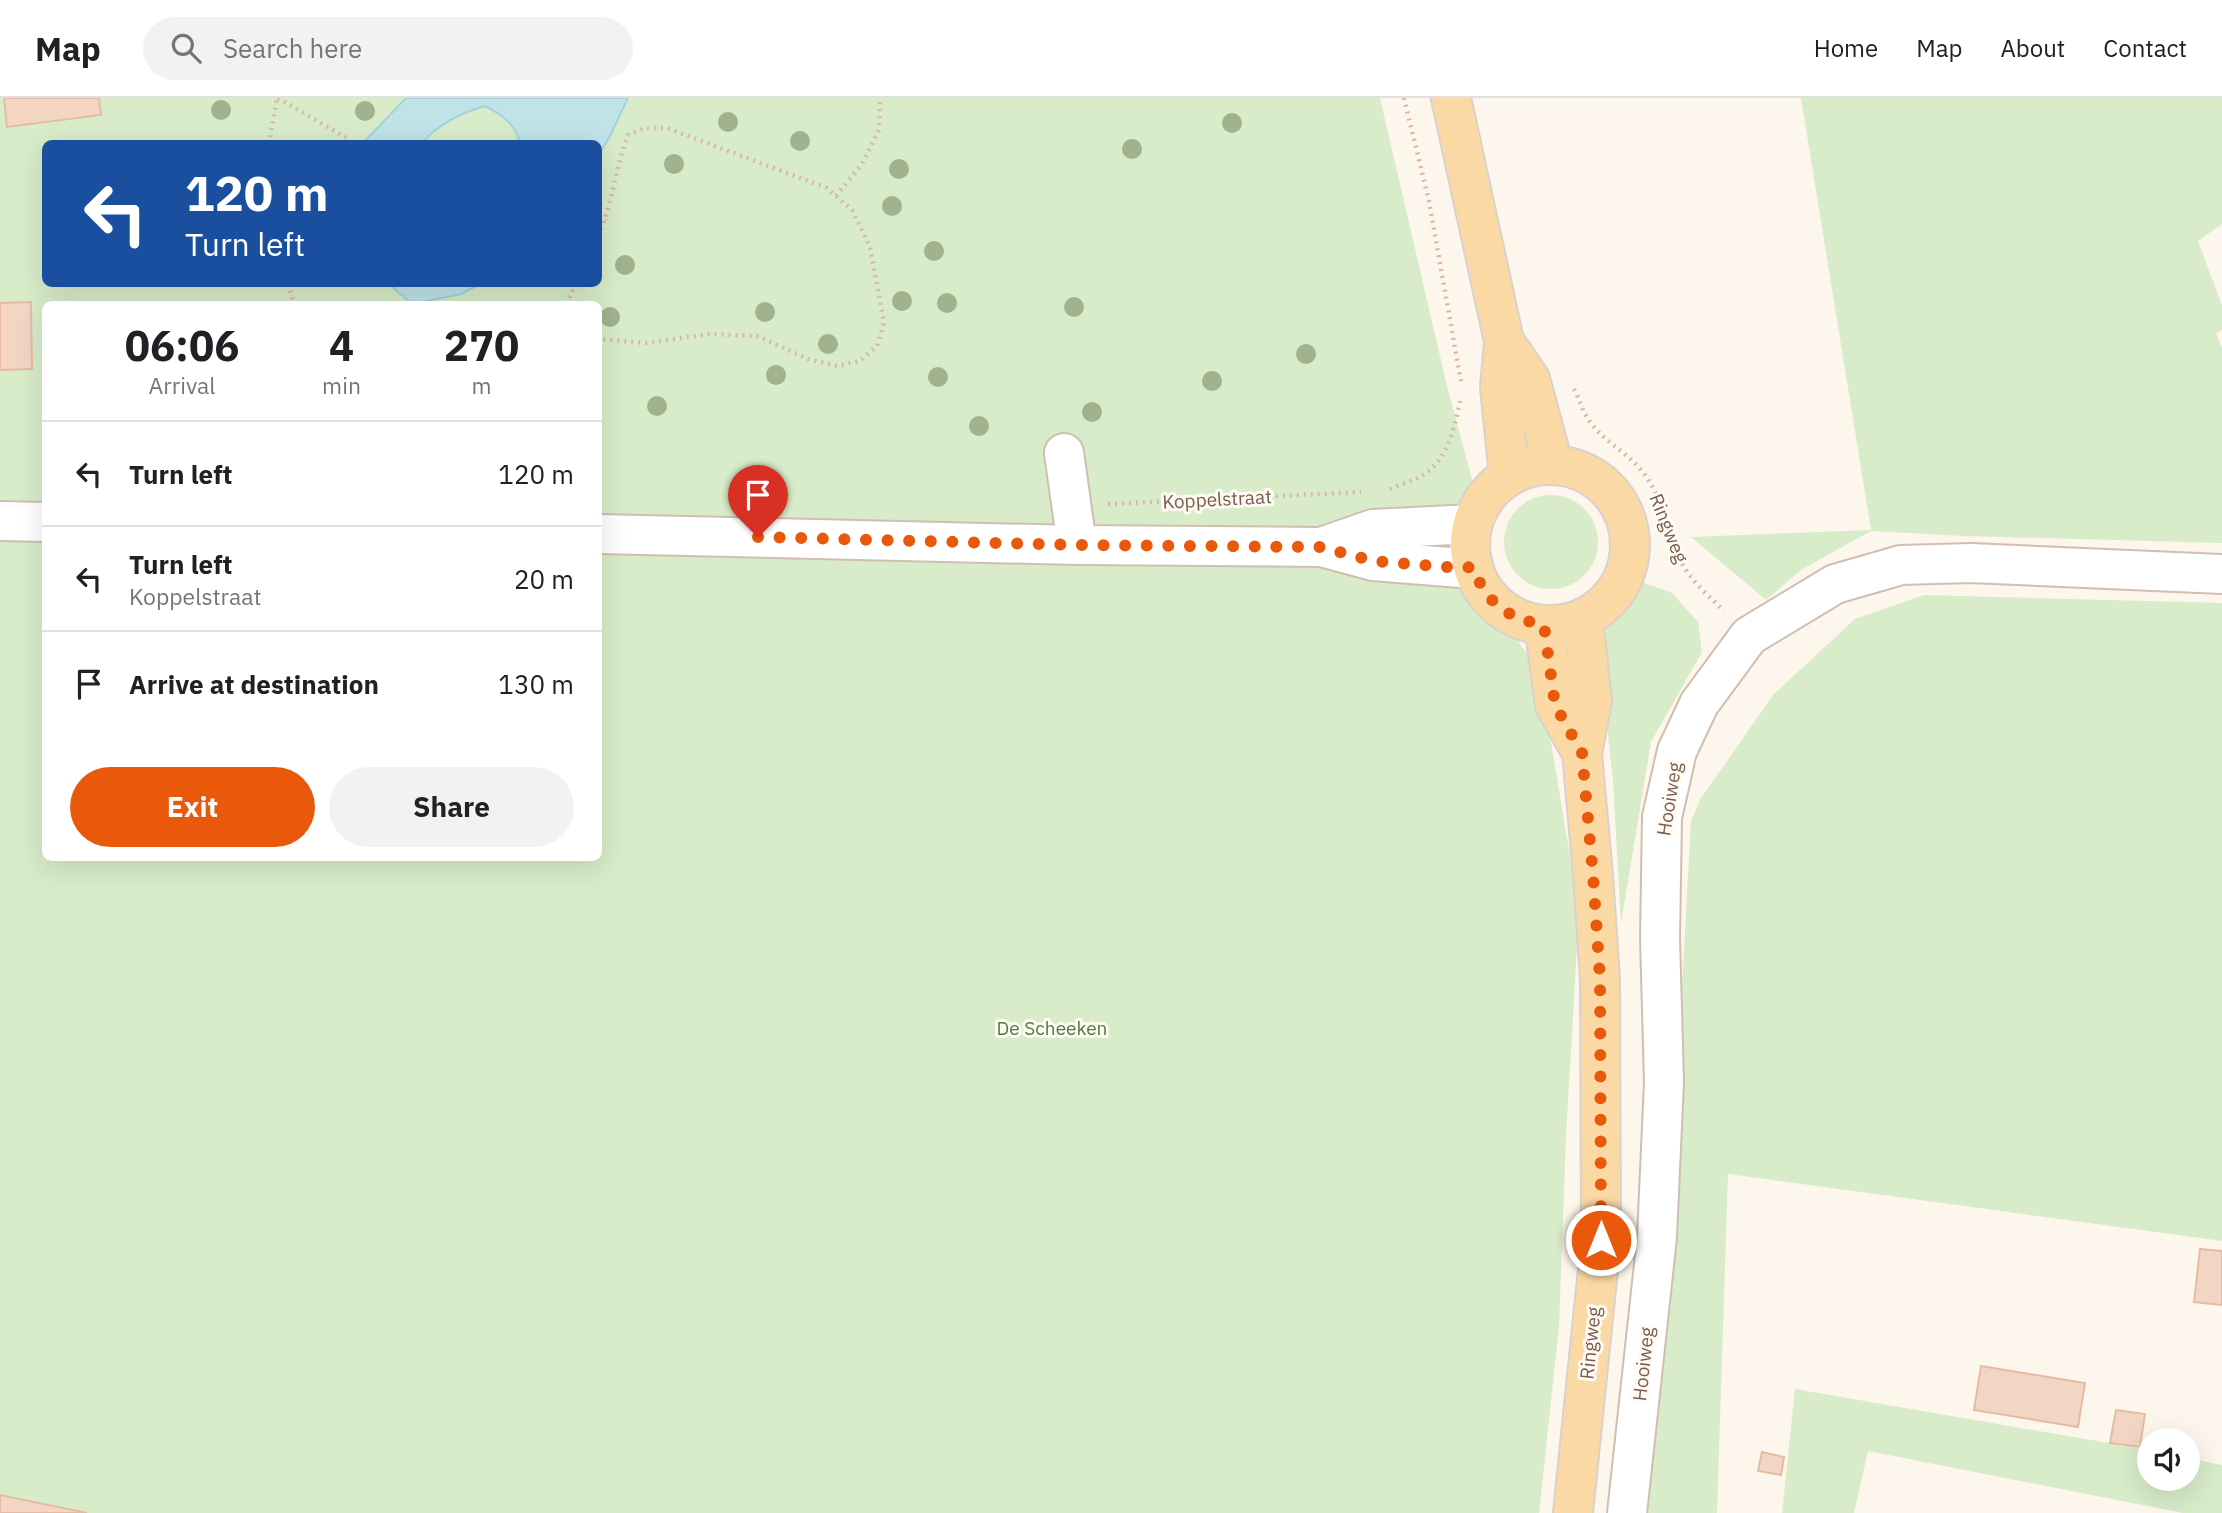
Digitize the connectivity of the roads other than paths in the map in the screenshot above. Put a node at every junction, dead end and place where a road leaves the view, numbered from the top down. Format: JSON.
{"nodes":[{"id":1,"x":1451,"y":98,"type":"edge"},
{"id":2,"x":1504,"y":341,"type":"junction"},
{"id":3,"x":1064,"y":453,"type":"dead end"},
{"id":4,"x":1553,"y":464,"type":"junction"},
{"id":5,"x":1509,"y":475,"type":"junction"},
{"id":6,"x":0,"y":521,"type":"edge"},
{"id":7,"x":42,"y":522,"type":"edge"},
{"id":8,"x":1472,"y":524,"type":"junction"},
{"id":9,"x":602,"y":534,"type":"edge"},
{"id":10,"x":1077,"y":545,"type":"junction"},
{"id":11,"x":1321,"y":547,"type":"junction"},
{"id":12,"x":1473,"y":567,"type":"junction"},
{"id":13,"x":2222,"y":574,"type":"edge"},
{"id":14,"x":1583,"y":618,"type":"junction"},
{"id":15,"x":1544,"y":625,"type":"junction"},
{"id":16,"x":1582,"y":753,"type":"junction"},
{"id":17,"x":1573,"y":1513,"type":"edge"},
{"id":18,"x":1627,"y":1513,"type":"edge"}],
"edges":[{"from":1,"to":2,"type":"main road"},
{"from":2,"to":4,"type":"main road"},
{"from":2,"to":5,"type":"main road"},
{"from":3,"to":10,"type":"street"},
{"from":4,"to":5,"type":"main road"},
{"from":4,"to":14,"type":"main road"},
{"from":5,"to":8,"type":"main road"},
{"from":6,"to":7,"type":"street"},
{"from":8,"to":11,"type":"street"},
{"from":8,"to":12,"type":"main road"},
{"from":9,"to":10,"type":"street"},
{"from":10,"to":11,"type":"street"},
{"from":11,"to":12,"type":"street"},
{"from":12,"to":15,"type":"main road"},
{"from":13,"to":18,"type":"street","name":"Hooiweg"},
{"from":14,"to":15,"type":"main road"},
{"from":14,"to":16,"type":"main road","name":"Ringweg"},
{"from":15,"to":16,"type":"main road","name":"Ringweg"},
{"from":16,"to":17,"type":"main road","name":"Ringweg"}]}
